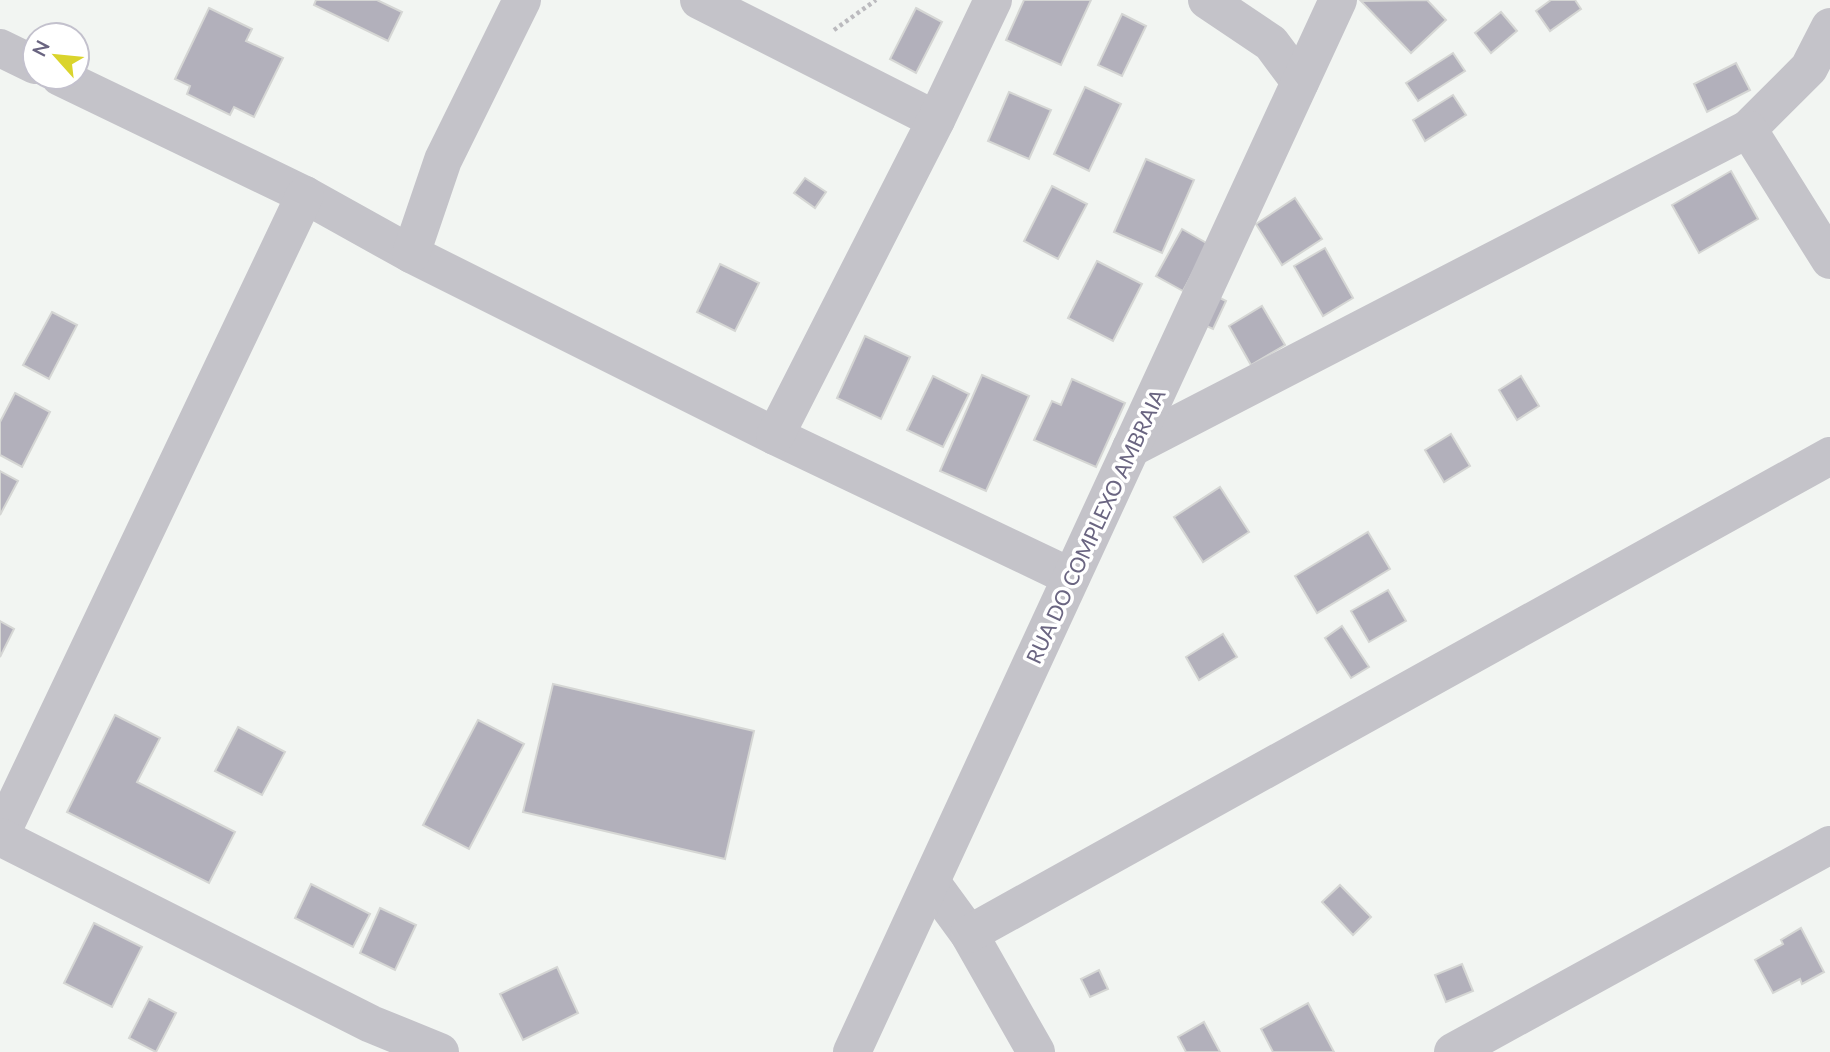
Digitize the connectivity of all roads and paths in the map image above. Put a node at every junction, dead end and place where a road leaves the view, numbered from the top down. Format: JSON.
{"nodes":[{"id":1,"x":522,"y":0,"type":"edge"},
{"id":2,"x":699,"y":0,"type":"edge"},
{"id":3,"x":876,"y":0,"type":"edge"},
{"id":4,"x":993,"y":0,"type":"edge"},
{"id":5,"x":1207,"y":0,"type":"edge"},
{"id":6,"x":1338,"y":0,"type":"edge"},
{"id":7,"x":1830,"y":27,"type":"edge"},
{"id":8,"x":794,"y":47,"type":"junction"},
{"id":9,"x":0,"y":48,"type":"edge"},
{"id":10,"x":21,"y":58,"type":"edge"},
{"id":11,"x":1300,"y":82,"type":"junction"},
{"id":12,"x":89,"y":91,"type":"edge"},
{"id":13,"x":936,"y":120,"type":"junction"},
{"id":14,"x":1748,"y":129,"type":"junction"},
{"id":15,"x":305,"y":195,"type":"junction"},
{"id":16,"x":411,"y":254,"type":"junction"},
{"id":17,"x":1830,"y":260,"type":"edge"},
{"id":18,"x":775,"y":436,"type":"junction"},
{"id":19,"x":1131,"y":448,"type":"junction"},
{"id":20,"x":1830,"y":456,"type":"edge"},
{"id":21,"x":1071,"y":577,"type":"junction"},
{"id":22,"x":0,"y":836,"type":"edge"},
{"id":23,"x":1830,"y":845,"type":"edge"},
{"id":24,"x":930,"y":882,"type":"junction"},
{"id":25,"x":969,"y":934,"type":"junction"},
{"id":26,"x":364,"y":1038,"type":"edge"},
{"id":27,"x":440,"y":1052,"type":"edge"},
{"id":28,"x":852,"y":1052,"type":"edge"},
{"id":29,"x":1035,"y":1052,"type":"edge"},
{"id":30,"x":1452,"y":1052,"type":"edge"}],
"edges":[{"from":1,"to":16,"type":"street"},
{"from":2,"to":8,"type":"street"},
{"from":3,"to":8,"type":"path"},
{"from":4,"to":13,"type":"street"},
{"from":5,"to":11,"type":"street"},
{"from":6,"to":11,"type":"street","name":"RUA DO COMPLEXO AMBRAIA"},
{"from":7,"to":14,"type":"street"},
{"from":8,"to":13,"type":"street"},
{"from":9,"to":10,"type":"street"},
{"from":11,"to":19,"type":"street","name":"RUA DO COMPLEXO AMBRAIA"},
{"from":12,"to":15,"type":"street"},
{"from":13,"to":18,"type":"street"},
{"from":14,"to":17,"type":"street"},
{"from":14,"to":19,"type":"street"},
{"from":15,"to":16,"type":"street"},
{"from":15,"to":22,"type":"street"},
{"from":16,"to":18,"type":"street"},
{"from":18,"to":21,"type":"street"},
{"from":19,"to":21,"type":"street","name":"RUA DO COMPLEXO AMBRAIA"},
{"from":20,"to":25,"type":"street"},
{"from":21,"to":24,"type":"street","name":"RUA DO COMPLEXO AMBRAIA"},
{"from":22,"to":26,"type":"street"},
{"from":23,"to":30,"type":"street"},
{"from":24,"to":25,"type":"street"},
{"from":24,"to":28,"type":"street","name":"RUA DO COMPLEXO AMBRAIA"},
{"from":25,"to":29,"type":"street"},
{"from":26,"to":27,"type":"street"}]}
